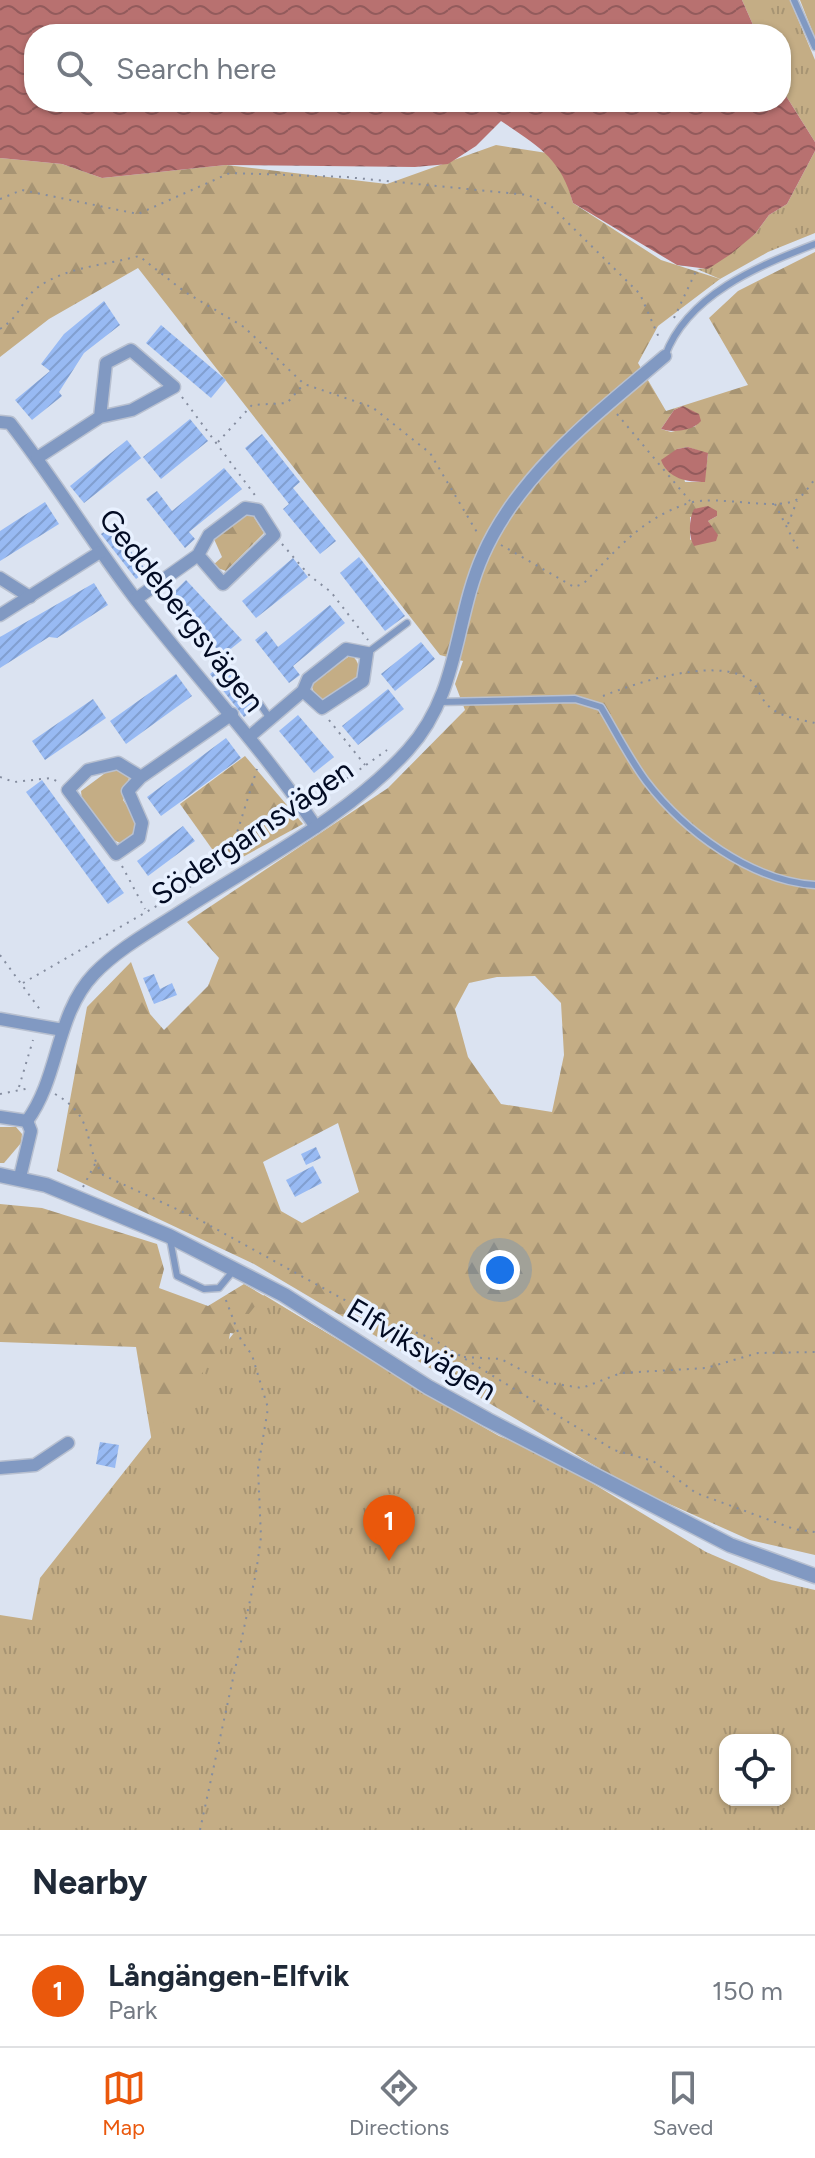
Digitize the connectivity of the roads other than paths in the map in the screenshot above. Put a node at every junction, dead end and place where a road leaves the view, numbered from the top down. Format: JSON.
{"nodes":[{"id":1,"x":794,"y":0,"type":"edge"},
{"id":2,"x":815,"y":47,"type":"edge"},
{"id":3,"x":815,"y":244,"type":"edge"},
{"id":4,"x":665,"y":356,"type":"joint"},
{"id":5,"x":100,"y":417,"type":"junction"},
{"id":6,"x":5,"y":423,"type":"edge"},
{"id":7,"x":37,"y":458,"type":"junction"},
{"id":8,"x":100,"y":552,"type":"junction"},
{"id":9,"x":198,"y":555,"type":"junction"},
{"id":10,"x":0,"y":578,"type":"edge"},
{"id":11,"x":30,"y":597,"type":"junction"},
{"id":12,"x":136,"y":599,"type":"junction"},
{"id":13,"x":0,"y":615,"type":"edge"},
{"id":14,"x":407,"y":623,"type":"dead end"},
{"id":15,"x":367,"y":653,"type":"junction"},
{"id":16,"x":303,"y":691,"type":"junction"},
{"id":17,"x":439,"y":702,"type":"junction"},
{"id":18,"x":260,"y":704,"type":"dead end"},
{"id":19,"x":232,"y":714,"type":"junction"},
{"id":20,"x":271,"y":720,"type":"junction"},
{"id":21,"x":249,"y":737,"type":"junction"},
{"id":22,"x":141,"y":777,"type":"junction"},
{"id":23,"x":316,"y":827,"type":"junction"},
{"id":24,"x":815,"y":885,"type":"edge"},
{"id":25,"x":0,"y":1019,"type":"edge"},
{"id":26,"x":63,"y":1030,"type":"junction"},
{"id":27,"x":0,"y":1117,"type":"edge"},
{"id":28,"x":27,"y":1121,"type":"junction"},
{"id":29,"x":0,"y":1175,"type":"edge"},
{"id":30,"x":20,"y":1177,"type":"junction"},
{"id":31,"x":169,"y":1236,"type":"junction"},
{"id":32,"x":235,"y":1269,"type":"junction"},
{"id":33,"x":68,"y":1443,"type":"dead end"},
{"id":34,"x":0,"y":1468,"type":"edge"},
{"id":35,"x":815,"y":1576,"type":"edge"}],
"edges":[{"from":1,"to":2,"type":"lane"},
{"from":3,"to":4,"type":"lane","name":"Södergarnsvägen"},
{"from":4,"to":17,"type":"street","name":"Södergarnsvägen"},
{"from":5,"to":5,"type":"street"},
{"from":5,"to":7,"type":"street"},
{"from":6,"to":7,"type":"street","name":"Geddebergsvägen"},
{"from":7,"to":8,"type":"street","name":"Geddebergsvägen"},
{"from":8,"to":11,"type":"street"},
{"from":8,"to":12,"type":"street","name":"Geddebergsvägen"},
{"from":9,"to":9,"type":"street"},
{"from":9,"to":12,"type":"street"},
{"from":10,"to":11,"type":"street"},
{"from":11,"to":13,"type":"street"},
{"from":12,"to":19,"type":"street","name":"Geddebergsvägen"},
{"from":14,"to":15,"type":"lane"},
{"from":15,"to":16,"type":"street"},
{"from":15,"to":16,"type":"street"},
{"from":16,"to":20,"type":"street"},
{"from":17,"to":23,"type":"street","name":"Södergarnsvägen"},
{"from":17,"to":24,"type":"lane"},
{"from":18,"to":20,"type":"lane"},
{"from":19,"to":21,"type":"street","name":"Geddebergsvägen"},
{"from":19,"to":22,"type":"street"},
{"from":20,"to":21,"type":"street"},
{"from":21,"to":23,"type":"street","name":"Geddebergsvägen"},
{"from":22,"to":22,"type":"street"},
{"from":23,"to":26,"type":"street","name":"Södergarnsvägen"},
{"from":25,"to":26,"type":"street"},
{"from":26,"to":28,"type":"street","name":"Södergarnsvägen"},
{"from":27,"to":28,"type":"street"},
{"from":28,"to":30,"type":"street","name":"Södergarnsvägen"},
{"from":29,"to":30,"type":"street","name":"Elfviksvägen"},
{"from":30,"to":31,"type":"street","name":"Elfviksvägen"},
{"from":31,"to":32,"type":"street","name":"Elfviksvägen"},
{"from":31,"to":32,"type":"lane"},
{"from":32,"to":35,"type":"street","name":"Elfviksvägen"},
{"from":33,"to":34,"type":"street"}]}
